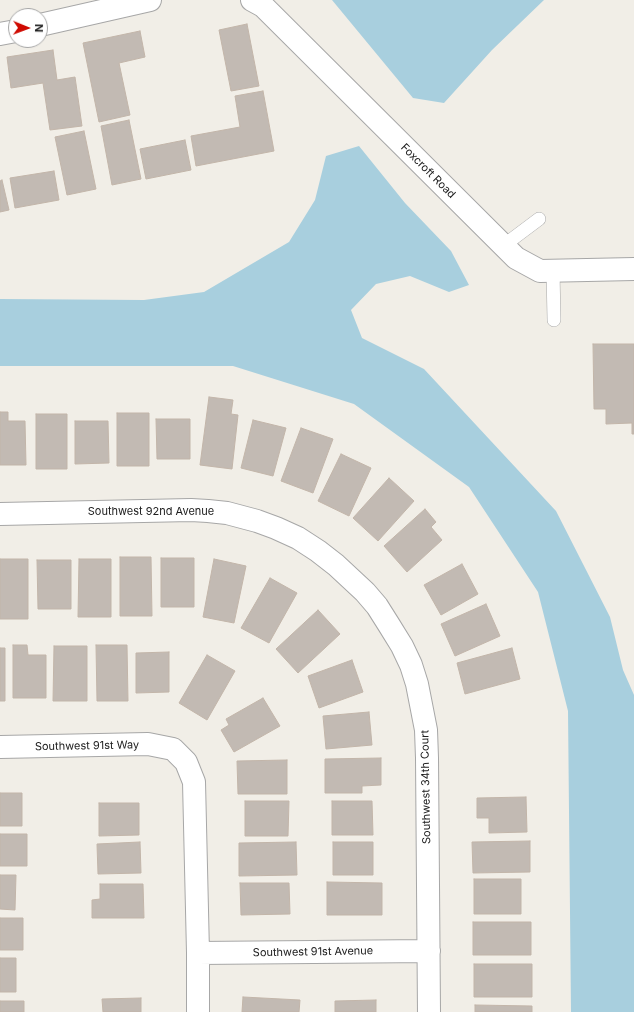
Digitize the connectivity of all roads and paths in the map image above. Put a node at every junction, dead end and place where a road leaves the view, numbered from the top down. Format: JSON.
{"nodes":[{"id":1,"x":150,"y":0,"type":"edge"},
{"id":2,"x":252,"y":0,"type":"edge"},
{"id":3,"x":48,"y":23,"type":"edge"},
{"id":4,"x":539,"y":219,"type":"dead end"},
{"id":5,"x":503,"y":246,"type":"junction"},
{"id":6,"x":634,"y":269,"type":"edge"},
{"id":7,"x":553,"y":271,"type":"junction"},
{"id":8,"x":554,"y":320,"type":"dead end"},
{"id":9,"x":0,"y":514,"type":"edge"},
{"id":10,"x":318,"y":551,"type":"joint"},
{"id":11,"x":0,"y":747,"type":"edge"},
{"id":12,"x":429,"y":951,"type":"junction"},
{"id":13,"x":198,"y":954,"type":"junction"},
{"id":14,"x":198,"y":1012,"type":"edge"},
{"id":15,"x":429,"y":1012,"type":"edge"}],
"edges":[{"from":1,"to":3,"type":"street"},
{"from":2,"to":5,"type":"street","name":"Foxcroft Road"},
{"from":4,"to":5,"type":"lane"},
{"from":5,"to":7,"type":"street","name":"Foxcroft Road"},
{"from":6,"to":7,"type":"street","name":"Foxcroft Road"},
{"from":7,"to":8,"type":"lane"},
{"from":9,"to":10,"type":"street","name":"Southwest 92nd Avenue"},
{"from":10,"to":12,"type":"street","name":"Southwest 34th Court"},
{"from":11,"to":13,"type":"street","name":"Southwest 91st Way"},
{"from":12,"to":13,"type":"street","name":"Southwest 91st Avenue"},
{"from":12,"to":15,"type":"street","name":"Southwest 34th Court"},
{"from":13,"to":14,"type":"street"}]}
